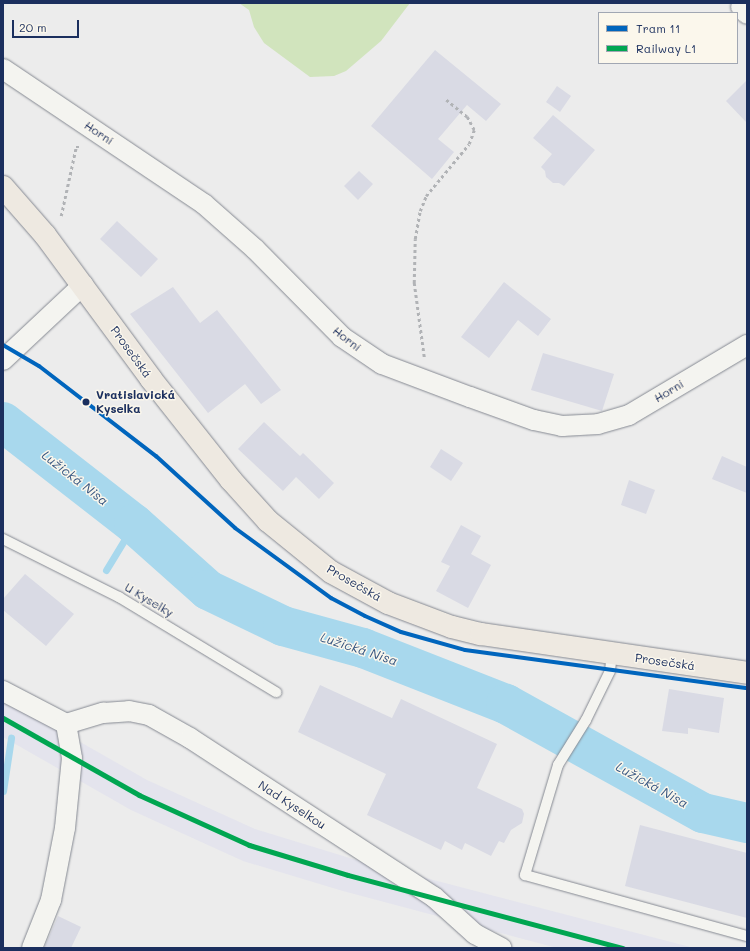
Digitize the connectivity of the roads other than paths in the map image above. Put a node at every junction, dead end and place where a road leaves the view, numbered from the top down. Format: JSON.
{"nodes":[{"id":1,"x":3,"y":69,"type":"edge"},
{"id":2,"x":3,"y":187,"type":"edge"},
{"id":3,"x":83,"y":285,"type":"junction"},
{"id":4,"x":747,"y":345,"type":"edge"},
{"id":5,"x":3,"y":360,"type":"edge"},
{"id":6,"x":3,"y":539,"type":"edge"},
{"id":7,"x":612,"y":654,"type":"junction"},
{"id":8,"x":747,"y":673,"type":"edge"},
{"id":9,"x":3,"y":691,"type":"edge"},
{"id":10,"x":276,"y":692,"type":"dead end"},
{"id":11,"x":66,"y":724,"type":"junction"},
{"id":12,"x":747,"y":936,"type":"edge"},
{"id":13,"x":32,"y":948,"type":"edge"},
{"id":14,"x":501,"y":948,"type":"edge"}],
"edges":[{"from":1,"to":4,"type":"street","name":"Horní"},
{"from":2,"to":3,"type":"main road","name":"Prosečská"},
{"from":3,"to":5,"type":"street"},
{"from":3,"to":7,"type":"main road","name":"Prosečská"},
{"from":6,"to":10,"type":"lane","name":"U Kyselky"},
{"from":7,"to":8,"type":"main road","name":"Prosečská"},
{"from":7,"to":12,"type":"lane"},
{"from":9,"to":11,"type":"street"},
{"from":11,"to":13,"type":"street"},
{"from":11,"to":14,"type":"street","name":"Nad Kyselkou"}]}
